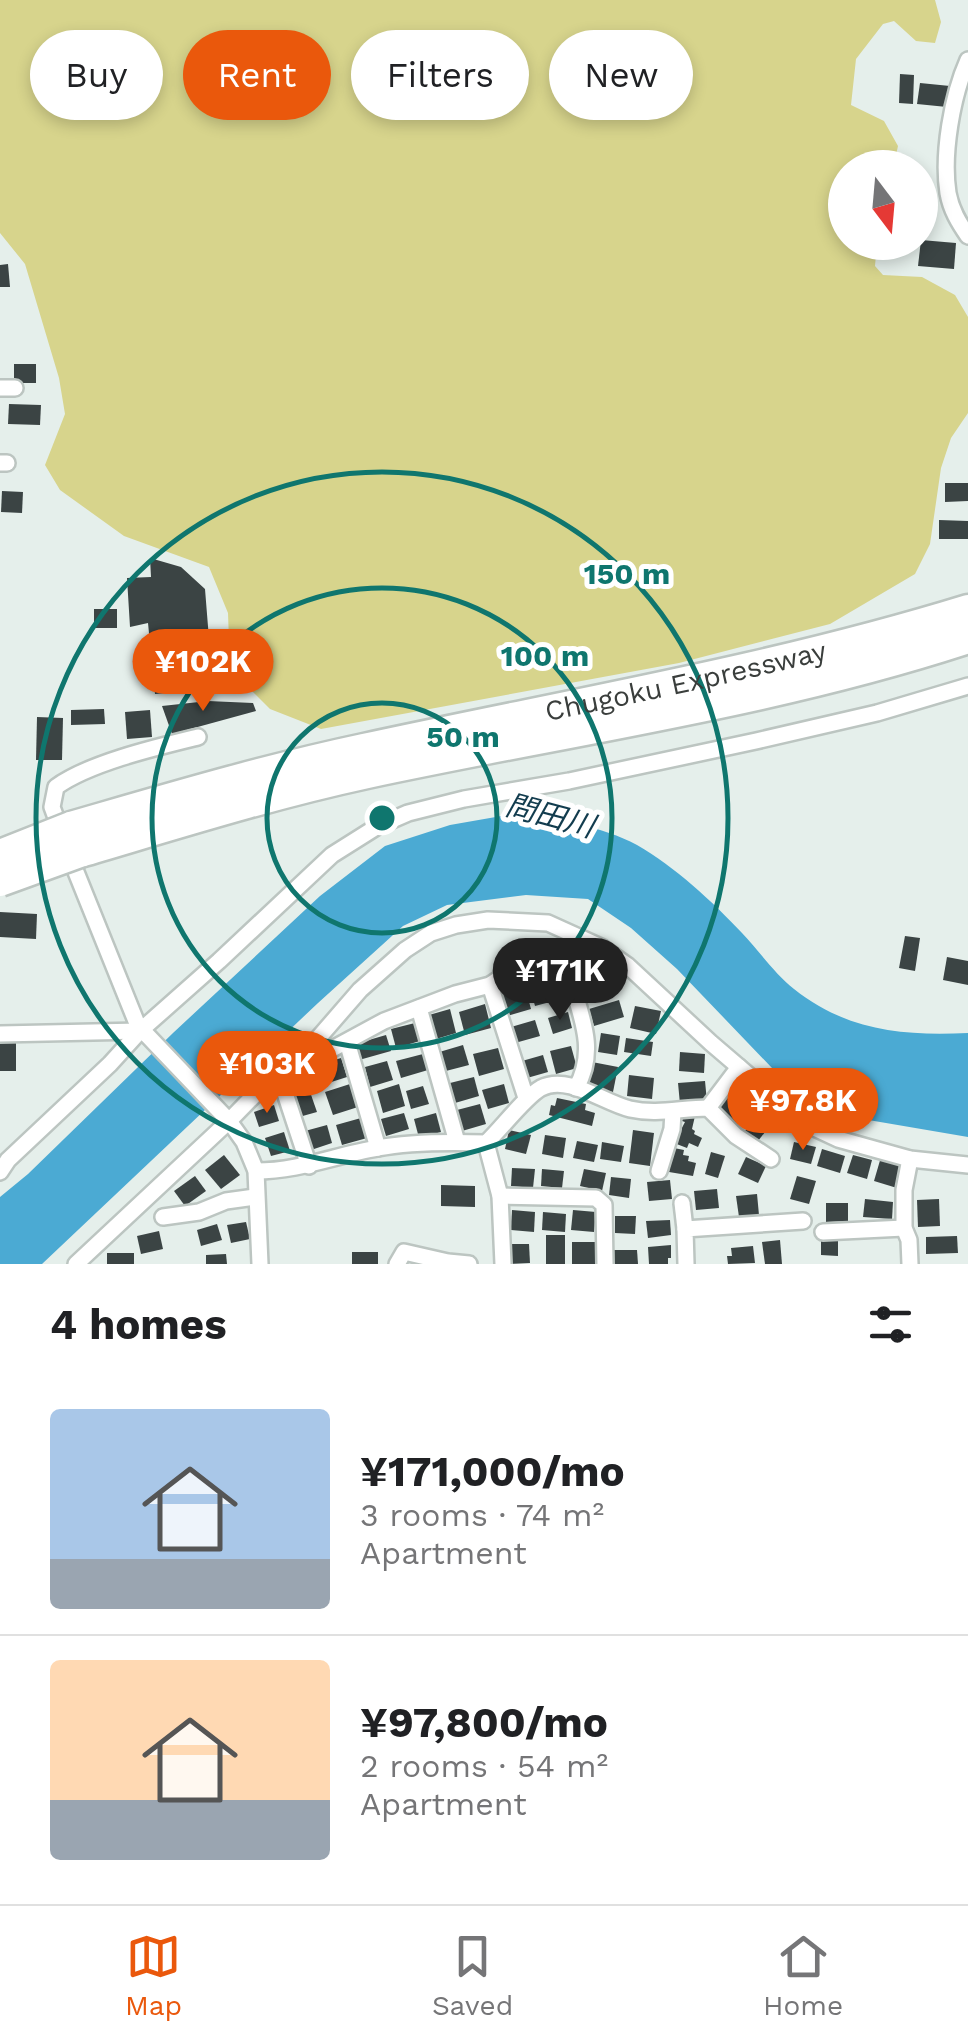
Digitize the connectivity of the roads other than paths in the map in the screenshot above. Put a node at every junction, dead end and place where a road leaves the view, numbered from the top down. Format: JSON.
{"nodes":[{"id":1,"x":968,"y":60,"type":"edge"},
{"id":2,"x":968,"y":236,"type":"edge"},
{"id":3,"x":968,"y":610,"type":"edge"},
{"id":4,"x":968,"y":638,"type":"edge"},
{"id":5,"x":968,"y":686,"type":"edge"},
{"id":6,"x":198,"y":738,"type":"dead end"},
{"id":7,"x":76,"y":840,"type":"junction"},
{"id":8,"x":0,"y":855,"type":"edge"},
{"id":9,"x":0,"y":882,"type":"edge"},
{"id":10,"x":490,"y":985,"type":"junction"},
{"id":11,"x":419,"y":1008,"type":"junction"},
{"id":12,"x":143,"y":1032,"type":"junction"},
{"id":13,"x":0,"y":1034,"type":"edge"},
{"id":14,"x":347,"y":1042,"type":"junction"},
{"id":15,"x":739,"y":1067,"type":"junction"},
{"id":16,"x":576,"y":1088,"type":"junction"},
{"id":17,"x":526,"y":1098,"type":"junction"},
{"id":18,"x":708,"y":1108,"type":"junction"},
{"id":19,"x":673,"y":1112,"type":"junction"},
{"id":20,"x":227,"y":1118,"type":"junction"},
{"id":21,"x":457,"y":1142,"type":"junction"},
{"id":22,"x":486,"y":1144,"type":"junction"},
{"id":23,"x":378,"y":1148,"type":"junction"},
{"id":24,"x":910,"y":1158,"type":"junction"},
{"id":25,"x":771,"y":1159,"type":"dead end"},
{"id":26,"x":968,"y":1164,"type":"edge"},
{"id":27,"x":309,"y":1166,"type":"junction"},
{"id":28,"x":256,"y":1171,"type":"junction"},
{"id":29,"x":659,"y":1171,"type":"dead end"},
{"id":30,"x":0,"y":1172,"type":"edge"},
{"id":31,"x":500,"y":1196,"type":"junction"},
{"id":32,"x":256,"y":1197,"type":"junction"},
{"id":33,"x":682,"y":1203,"type":"dead end"},
{"id":34,"x":163,"y":1217,"type":"dead end"},
{"id":35,"x":803,"y":1221,"type":"dead end"},
{"id":36,"x":904,"y":1228,"type":"junction"},
{"id":37,"x":685,"y":1229,"type":"junction"},
{"id":38,"x":823,"y":1232,"type":"dead end"},
{"id":39,"x":99,"y":1243,"type":"junction"},
{"id":40,"x":448,"y":1263,"type":"edge"},
{"id":41,"x":76,"y":1264,"type":"edge"},
{"id":42,"x":98,"y":1264,"type":"edge"},
{"id":43,"x":260,"y":1264,"type":"edge"},
{"id":44,"x":397,"y":1264,"type":"edge"},
{"id":45,"x":470,"y":1264,"type":"edge"},
{"id":46,"x":504,"y":1264,"type":"edge"},
{"id":47,"x":605,"y":1264,"type":"edge"},
{"id":48,"x":686,"y":1264,"type":"edge"},
{"id":49,"x":910,"y":1264,"type":"edge"}],
"edges":[{"from":1,"to":2,"type":"street"},
{"from":3,"to":7,"type":"highway","name":"Chugoku Expressway"},
{"from":4,"to":7,"type":"highway","name":"Chugoku Expressway"},
{"from":5,"to":12,"type":"street"},
{"from":6,"to":12,"type":"street"},
{"from":7,"to":8,"type":"highway","name":"Chugoku Expressway","bridge":true},
{"from":7,"to":9,"type":"highway","name":"Chugoku Expressway","bridge":true},
{"from":10,"to":11,"type":"street"},
{"from":10,"to":16,"type":"street"},
{"from":10,"to":17,"type":"street"},
{"from":11,"to":14,"type":"street"},
{"from":11,"to":21,"type":"street"},
{"from":12,"to":13,"type":"street"},
{"from":12,"to":20,"type":"street"},
{"from":12,"to":30,"type":"street"},
{"from":14,"to":23,"type":"street"},
{"from":14,"to":27,"type":"street"},
{"from":15,"to":18,"type":"street"},
{"from":15,"to":20,"type":"street"},
{"from":15,"to":24,"type":"street"},
{"from":16,"to":17,"type":"street"},
{"from":16,"to":19,"type":"street"},
{"from":17,"to":22,"type":"street"},
{"from":18,"to":19,"type":"street"},
{"from":18,"to":25,"type":"street"},
{"from":19,"to":29,"type":"street"},
{"from":20,"to":28,"type":"street"},
{"from":20,"to":39,"type":"street"},
{"from":21,"to":22,"type":"street"},
{"from":21,"to":23,"type":"street"},
{"from":22,"to":31,"type":"street"},
{"from":23,"to":27,"type":"street"},
{"from":24,"to":26,"type":"street"},
{"from":24,"to":36,"type":"street"},
{"from":27,"to":28,"type":"street"},
{"from":28,"to":32,"type":"street"},
{"from":31,"to":46,"type":"street"},
{"from":31,"to":47,"type":"street"},
{"from":32,"to":34,"type":"street"},
{"from":32,"to":43,"type":"street"},
{"from":33,"to":37,"type":"street"},
{"from":35,"to":37,"type":"street"},
{"from":36,"to":38,"type":"street"},
{"from":36,"to":49,"type":"street"},
{"from":37,"to":48,"type":"street"},
{"from":39,"to":41,"type":"street"},
{"from":39,"to":42,"type":"street"},
{"from":40,"to":44,"type":"street"},
{"from":40,"to":45,"type":"street"}]}
